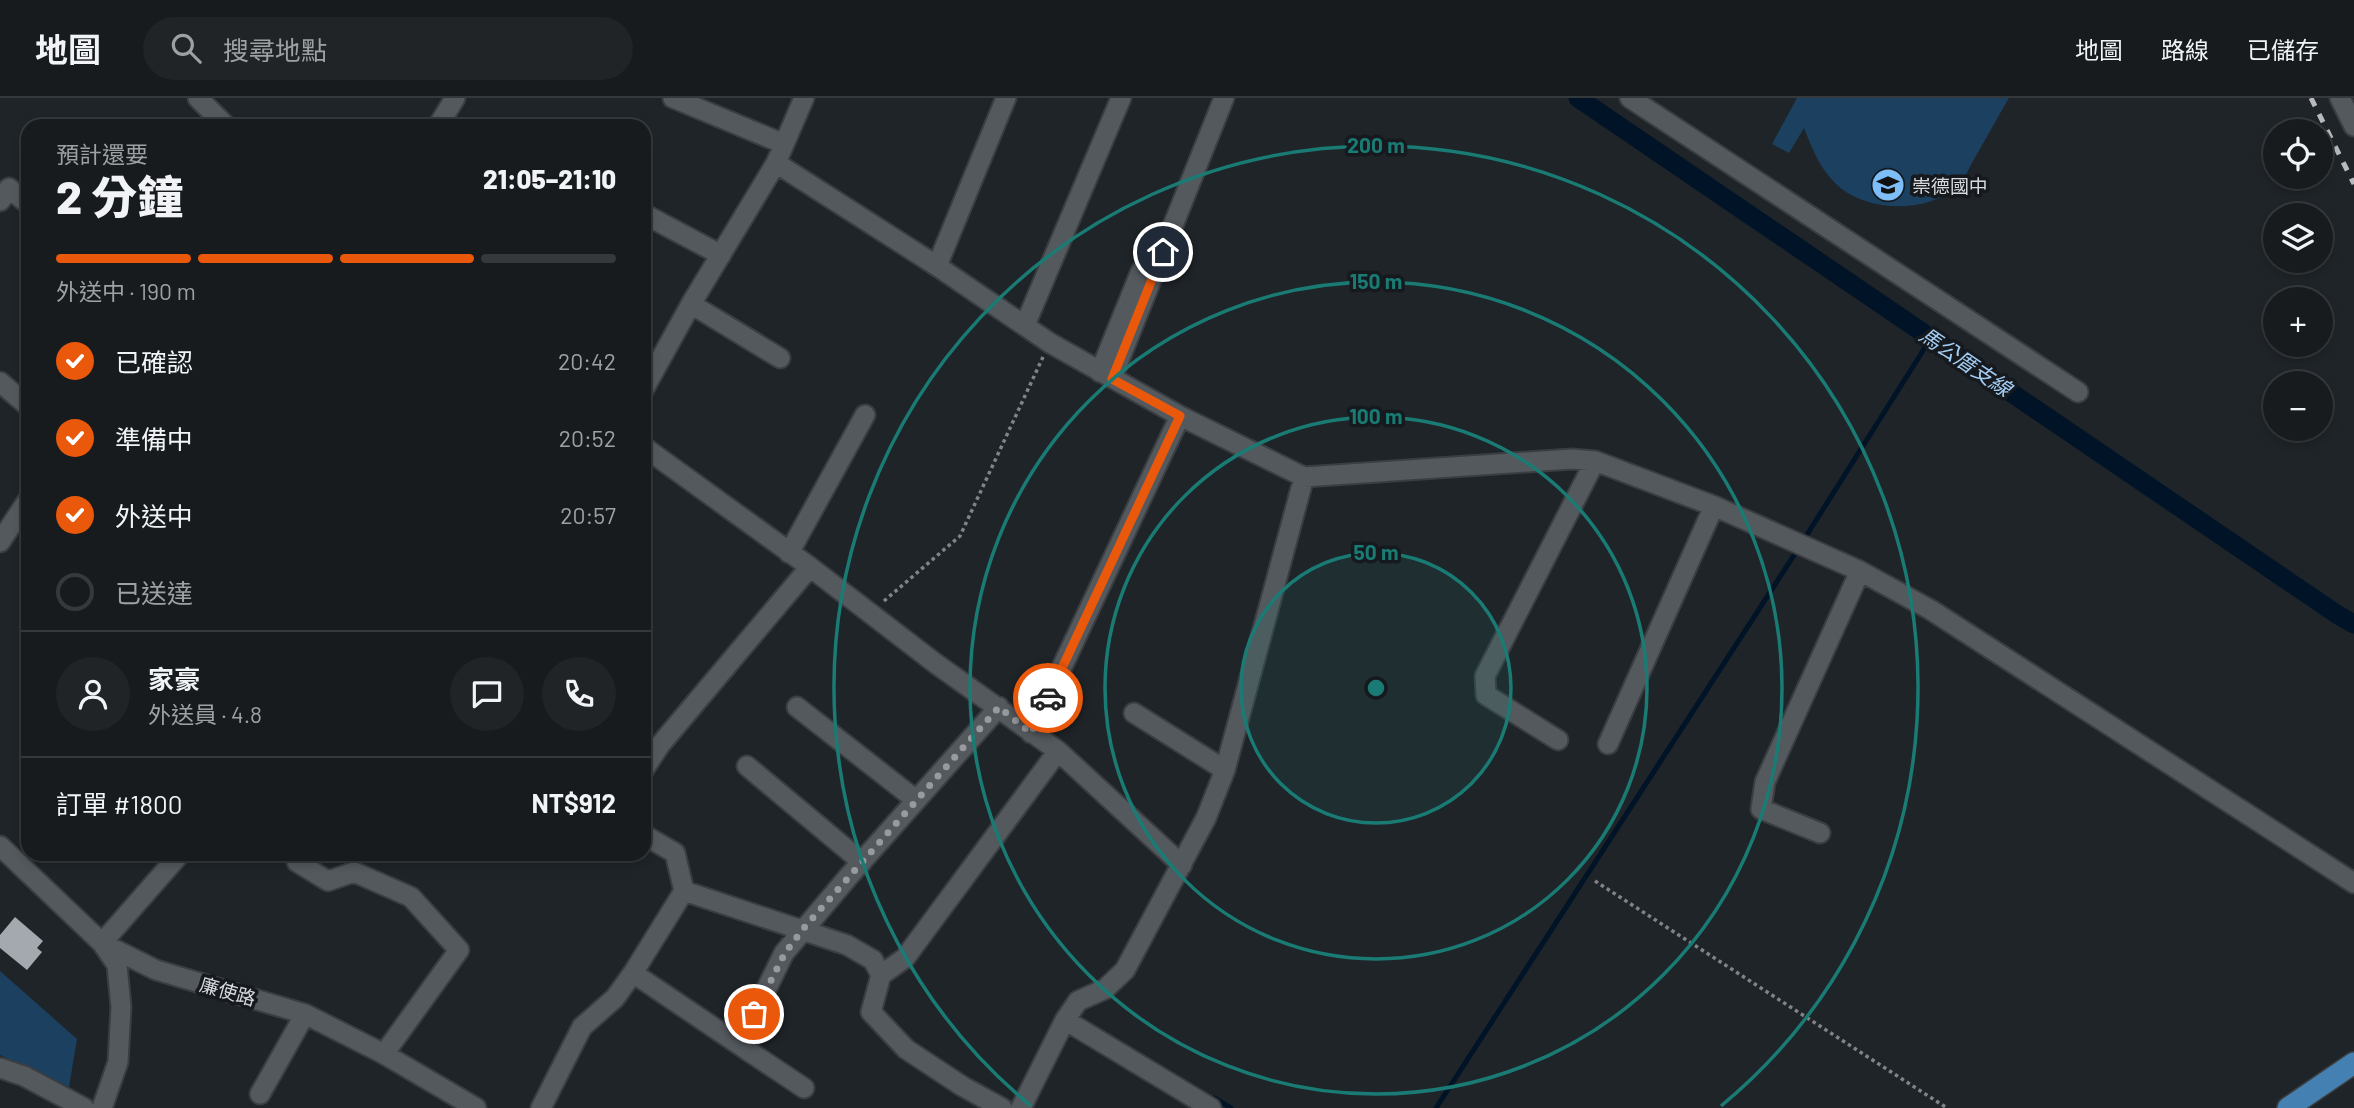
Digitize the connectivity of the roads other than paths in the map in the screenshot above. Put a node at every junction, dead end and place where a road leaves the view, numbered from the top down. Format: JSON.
{"nodes":[{"id":1,"x":198,"y":98,"type":"edge"},
{"id":2,"x":455,"y":98,"type":"edge"},
{"id":3,"x":673,"y":98,"type":"edge"},
{"id":4,"x":804,"y":98,"type":"edge"},
{"id":5,"x":1006,"y":98,"type":"edge"},
{"id":6,"x":1121,"y":98,"type":"edge"},
{"id":7,"x":1211,"y":98,"type":"edge"},
{"id":8,"x":1224,"y":98,"type":"edge"},
{"id":9,"x":1630,"y":98,"type":"edge"},
{"id":10,"x":2340,"y":98,"type":"edge"},
{"id":11,"x":219,"y":119,"type":"edge"},
{"id":12,"x":442,"y":119,"type":"edge"},
{"id":13,"x":2354,"y":126,"type":"edge"},
{"id":14,"x":784,"y":144,"type":"junction"},
{"id":15,"x":776,"y":163,"type":"junction"},
{"id":16,"x":21,"y":198,"type":"edge"},
{"id":17,"x":0,"y":201,"type":"edge"},
{"id":18,"x":651,"y":218,"type":"edge"},
{"id":19,"x":721,"y":255,"type":"junction"},
{"id":20,"x":937,"y":266,"type":"junction"},
{"id":21,"x":691,"y":304,"type":"junction"},
{"id":22,"x":1025,"y":325,"type":"junction"},
{"id":23,"x":780,"y":358,"type":"dead end"},
{"id":24,"x":1106,"y":375,"type":"junction"},
{"id":25,"x":651,"y":376,"type":"edge"},
{"id":26,"x":0,"y":382,"type":"edge"},
{"id":27,"x":2078,"y":392,"type":"dead end"},
{"id":28,"x":21,"y":400,"type":"edge"},
{"id":29,"x":865,"y":415,"type":"dead end"},
{"id":30,"x":1180,"y":416,"type":"junction"},
{"id":31,"x":651,"y":452,"type":"edge"},
{"id":32,"x":1595,"y":461,"type":"junction"},
{"id":33,"x":1304,"y":477,"type":"junction"},
{"id":34,"x":1714,"y":506,"type":"junction"},
{"id":35,"x":21,"y":510,"type":"edge"},
{"id":36,"x":0,"y":542,"type":"edge"},
{"id":37,"x":789,"y":552,"type":"junction"},
{"id":38,"x":810,"y":567,"type":"junction"},
{"id":39,"x":1860,"y":571,"type":"junction"},
{"id":40,"x":797,"y":707,"type":"dead end"},
{"id":41,"x":999,"y":707,"type":"junction"},
{"id":42,"x":1134,"y":713,"type":"dead end"},
{"id":43,"x":1031,"y":733,"type":"junction"},
{"id":44,"x":1559,"y":740,"type":"dead end"},
{"id":45,"x":1608,"y":744,"type":"dead end"},
{"id":46,"x":1058,"y":751,"type":"junction"},
{"id":47,"x":651,"y":759,"type":"edge"},
{"id":48,"x":747,"y":766,"type":"dead end"},
{"id":49,"x":1225,"y":770,"type":"junction"},
{"id":50,"x":916,"y":800,"type":"junction"},
{"id":51,"x":1820,"y":832,"type":"dead end"},
{"id":52,"x":651,"y":839,"type":"edge"},
{"id":53,"x":0,"y":846,"type":"edge"},
{"id":54,"x":174,"y":861,"type":"edge"},
{"id":55,"x":300,"y":861,"type":"edge"},
{"id":56,"x":862,"y":862,"type":"junction"},
{"id":57,"x":1182,"y":865,"type":"junction"},
{"id":58,"x":2354,"y":883,"type":"edge"},
{"id":59,"x":684,"y":891,"type":"junction"},
{"id":60,"x":803,"y":929,"type":"junction"},
{"id":61,"x":102,"y":943,"type":"junction"},
{"id":62,"x":633,"y":973,"type":"junction"},
{"id":63,"x":881,"y":975,"type":"junction"},
{"id":64,"x":305,"y":1014,"type":"junction"},
{"id":65,"x":1065,"y":1020,"type":"junction"},
{"id":66,"x":747,"y":1050,"type":"junction"},
{"id":67,"x":384,"y":1054,"type":"junction"},
{"id":68,"x":2354,"y":1063,"type":"edge"},
{"id":69,"x":0,"y":1068,"type":"edge"},
{"id":70,"x":804,"y":1087,"type":"dead end"},
{"id":71,"x":260,"y":1094,"type":"dead end"},
{"id":72,"x":84,"y":1108,"type":"edge"},
{"id":73,"x":102,"y":1108,"type":"edge"},
{"id":74,"x":476,"y":1108,"type":"edge"},
{"id":75,"x":541,"y":1108,"type":"edge"},
{"id":76,"x":1002,"y":1108,"type":"edge"},
{"id":77,"x":1021,"y":1108,"type":"edge"},
{"id":78,"x":1211,"y":1108,"type":"edge"},
{"id":79,"x":2288,"y":1108,"type":"edge"}],
"edges":[{"from":1,"to":11,"type":"street"},
{"from":2,"to":12,"type":"street"},
{"from":3,"to":14,"type":"street"},
{"from":4,"to":14,"type":"street"},
{"from":5,"to":20,"type":"street"},
{"from":6,"to":22,"type":"street"},
{"from":7,"to":24,"type":"street"},
{"from":8,"to":24,"type":"street"},
{"from":9,"to":27,"type":"street"},
{"from":10,"to":13,"type":"street"},
{"from":14,"to":15,"type":"street"},
{"from":15,"to":19,"type":"street"},
{"from":15,"to":20,"type":"street"},
{"from":16,"to":17,"type":"street"},
{"from":18,"to":19,"type":"street"},
{"from":19,"to":21,"type":"street"},
{"from":20,"to":22,"type":"street"},
{"from":21,"to":23,"type":"street"},
{"from":21,"to":25,"type":"street"},
{"from":22,"to":24,"type":"street"},
{"from":24,"to":30,"type":"street"},
{"from":26,"to":28,"type":"street"},
{"from":29,"to":37,"type":"street"},
{"from":30,"to":33,"type":"street"},
{"from":30,"to":43,"type":"street"},
{"from":31,"to":37,"type":"street"},
{"from":32,"to":33,"type":"street"},
{"from":32,"to":34,"type":"street"},
{"from":32,"to":44,"type":"street"},
{"from":33,"to":49,"type":"street"},
{"from":34,"to":39,"type":"street"},
{"from":34,"to":45,"type":"street"},
{"from":35,"to":36,"type":"street"},
{"from":37,"to":38,"type":"street"},
{"from":38,"to":41,"type":"street"},
{"from":38,"to":47,"type":"street"},
{"from":39,"to":51,"type":"street"},
{"from":39,"to":58,"type":"street"},
{"from":40,"to":50,"type":"street"},
{"from":41,"to":43,"type":"street"},
{"from":41,"to":50,"type":"street"},
{"from":42,"to":49,"type":"street"},
{"from":43,"to":46,"type":"street"},
{"from":46,"to":57,"type":"street"},
{"from":46,"to":63,"type":"street"},
{"from":48,"to":56,"type":"street"},
{"from":49,"to":57,"type":"street"},
{"from":50,"to":56,"type":"street"},
{"from":52,"to":59,"type":"street"},
{"from":53,"to":61,"type":"street","name":"廉使路"},
{"from":54,"to":61,"type":"street"},
{"from":55,"to":67,"type":"street"},
{"from":56,"to":60,"type":"street"},
{"from":57,"to":65,"type":"street"},
{"from":59,"to":60,"type":"street"},
{"from":59,"to":62,"type":"street"},
{"from":60,"to":63,"type":"street"},
{"from":60,"to":66,"type":"street"},
{"from":61,"to":64,"type":"street","name":"廉使路"},
{"from":61,"to":73,"type":"street"},
{"from":62,"to":66,"type":"street"},
{"from":62,"to":75,"type":"street"},
{"from":63,"to":76,"type":"street"},
{"from":64,"to":67,"type":"street","name":"廉使路"},
{"from":64,"to":71,"type":"street"},
{"from":65,"to":77,"type":"street"},
{"from":65,"to":78,"type":"street"},
{"from":66,"to":70,"type":"street"},
{"from":67,"to":74,"type":"street","name":"廉使路"},
{"from":68,"to":79,"type":"main road"},
{"from":69,"to":72,"type":"street"}]}
